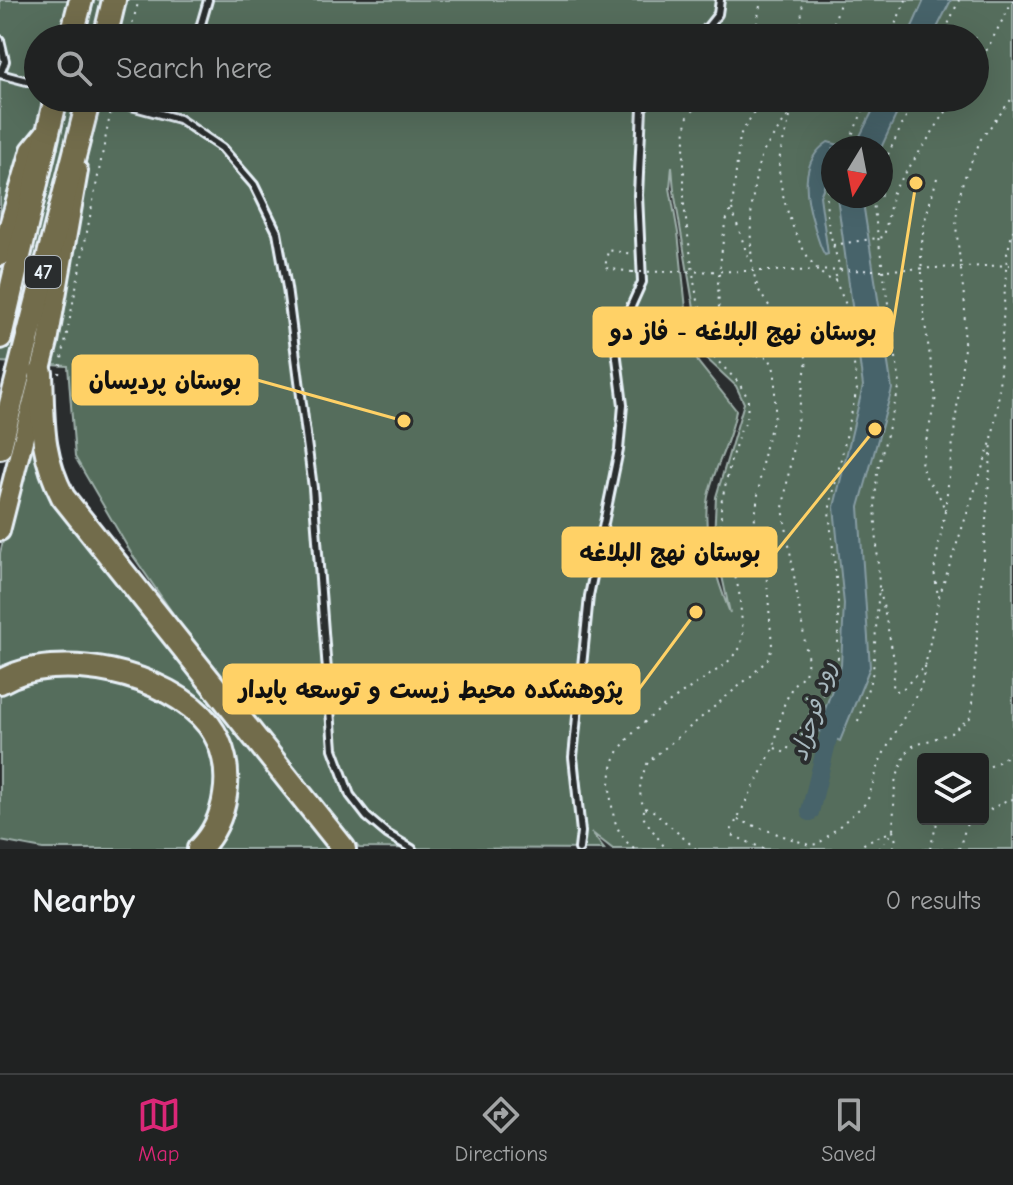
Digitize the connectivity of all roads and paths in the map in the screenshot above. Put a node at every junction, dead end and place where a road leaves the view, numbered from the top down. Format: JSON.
{"nodes":[{"id":1,"x":81,"y":0,"type":"edge"},
{"id":2,"x":114,"y":0,"type":"edge"},
{"id":3,"x":139,"y":0,"type":"edge"},
{"id":4,"x":208,"y":0,"type":"edge"},
{"id":5,"x":720,"y":0,"type":"edge"},
{"id":6,"x":761,"y":0,"type":"edge"},
{"id":7,"x":803,"y":0,"type":"edge"},
{"id":8,"x":841,"y":0,"type":"edge"},
{"id":9,"x":906,"y":0,"type":"edge"},
{"id":10,"x":959,"y":0,"type":"edge"},
{"id":11,"x":1013,"y":0,"type":"edge"},
{"id":12,"x":75,"y":24,"type":"edge"},
{"id":13,"x":108,"y":24,"type":"edge"},
{"id":14,"x":132,"y":24,"type":"edge"},
{"id":15,"x":201,"y":24,"type":"edge"},
{"id":16,"x":710,"y":24,"type":"edge"},
{"id":17,"x":757,"y":24,"type":"edge"},
{"id":18,"x":800,"y":24,"type":"edge"},
{"id":19,"x":833,"y":24,"type":"edge"},
{"id":20,"x":895,"y":24,"type":"edge"},
{"id":21,"x":948,"y":24,"type":"edge"},
{"id":22,"x":0,"y":40,"type":"edge"},
{"id":23,"x":989,"y":45,"type":"edge"},
{"id":24,"x":24,"y":81,"type":"edge"},
{"id":25,"x":1013,"y":97,"type":"edge"},
{"id":26,"x":53,"y":112,"type":"edge"},
{"id":27,"x":85,"y":112,"type":"edge"},
{"id":28,"x":115,"y":112,"type":"edge"},
{"id":29,"x":154,"y":112,"type":"edge"},
{"id":30,"x":642,"y":112,"type":"edge"},
{"id":31,"x":692,"y":112,"type":"edge"},
{"id":32,"x":754,"y":112,"type":"edge"},
{"id":33,"x":792,"y":112,"type":"edge"},
{"id":34,"x":863,"y":112,"type":"edge"},
{"id":35,"x":908,"y":112,"type":"edge"},
{"id":36,"x":946,"y":112,"type":"edge"},
{"id":37,"x":790,"y":116,"type":"junction"},
{"id":38,"x":50,"y":127,"type":"junction"},
{"id":39,"x":852,"y":136,"type":"edge"},
{"id":40,"x":76,"y":144,"type":"junction"},
{"id":41,"x":893,"y":144,"type":"edge"},
{"id":42,"x":937,"y":178,"type":"dead end"},
{"id":43,"x":732,"y":208,"type":"junction"},
{"id":44,"x":827,"y":208,"type":"edge"},
{"id":45,"x":873,"y":208,"type":"edge"},
{"id":46,"x":1013,"y":230,"type":"edge"},
{"id":47,"x":877,"y":239,"type":"junction"},
{"id":48,"x":833,"y":245,"type":"junction"},
{"id":49,"x":642,"y":255,"type":"junction"},
{"id":50,"x":0,"y":256,"type":"edge"},
{"id":51,"x":750,"y":264,"type":"junction"},
{"id":52,"x":1013,"y":265,"type":"edge"},
{"id":53,"x":834,"y":278,"type":"junction"},
{"id":54,"x":704,"y":324,"type":"junction"},
{"id":55,"x":0,"y":337,"type":"edge"},
{"id":56,"x":759,"y":356,"type":"junction"},
{"id":57,"x":46,"y":377,"type":"junction"},
{"id":58,"x":992,"y":439,"type":"junction"},
{"id":59,"x":0,"y":447,"type":"edge"},
{"id":60,"x":945,"y":511,"type":"junction"},
{"id":61,"x":0,"y":531,"type":"edge"},
{"id":62,"x":879,"y":586,"type":"junction"},
{"id":63,"x":939,"y":597,"type":"junction"},
{"id":64,"x":927,"y":663,"type":"junction"},
{"id":65,"x":0,"y":682,"type":"edge"},
{"id":66,"x":858,"y":721,"type":"dead end"},
{"id":67,"x":774,"y":747,"type":"junction"},
{"id":68,"x":1013,"y":750,"type":"edge"},
{"id":69,"x":989,"y":767,"type":"edge"},
{"id":70,"x":1013,"y":799,"type":"edge"},
{"id":71,"x":644,"y":808,"type":"junction"},
{"id":72,"x":989,"y":810,"type":"edge"},
{"id":73,"x":737,"y":820,"type":"junction"},
{"id":74,"x":936,"y":825,"type":"edge"},
{"id":75,"x":966,"y":825,"type":"edge"},
{"id":76,"x":893,"y":831,"type":"junction"},
{"id":77,"x":199,"y":849,"type":"edge"},
{"id":78,"x":344,"y":849,"type":"edge"},
{"id":79,"x":412,"y":849,"type":"edge"},
{"id":80,"x":579,"y":849,"type":"edge"},
{"id":81,"x":634,"y":849,"type":"edge"},
{"id":82,"x":666,"y":849,"type":"edge"},
{"id":83,"x":696,"y":849,"type":"edge"},
{"id":84,"x":764,"y":849,"type":"edge"},
{"id":85,"x":857,"y":849,"type":"edge"},
{"id":86,"x":879,"y":849,"type":"edge"},
{"id":87,"x":893,"y":849,"type":"edge"},
{"id":88,"x":930,"y":849,"type":"edge"},
{"id":89,"x":959,"y":849,"type":"edge"}],
"edges":[{"from":1,"to":12,"type":"highway"},
{"from":2,"to":13,"type":"highway"},
{"from":3,"to":14,"type":"path"},
{"from":4,"to":15,"type":"lane"},
{"from":5,"to":16,"type":"lane"},
{"from":6,"to":17,"type":"path"},
{"from":7,"to":18,"type":"path"},
{"from":8,"to":19,"type":"path"},
{"from":9,"to":20,"type":"path"},
{"from":10,"to":21,"type":"path"},
{"from":11,"to":23,"type":"path"},
{"from":22,"to":24,"type":"lane"},
{"from":25,"to":60,"type":"path"},
{"from":26,"to":38,"type":"highway","number":"47"},
{"from":27,"to":40,"type":"highway","number":"47"},
{"from":28,"to":57,"type":"path"},
{"from":29,"to":79,"type":"lane"},
{"from":30,"to":49,"type":"lane"},
{"from":31,"to":54,"type":"path"},
{"from":32,"to":43,"type":"path"},
{"from":33,"to":37,"type":"path"},
{"from":34,"to":39,"type":"path"},
{"from":35,"to":41,"type":"path"},
{"from":36,"to":47,"type":"path"},
{"from":37,"to":51,"type":"path"},
{"from":37,"to":53,"type":"path"},
{"from":38,"to":50,"type":"main road"},
{"from":38,"to":55,"type":"highway","number":"47"},
{"from":40,"to":57,"type":"main road"},
{"from":40,"to":59,"type":"highway","number":"47"},
{"from":42,"to":60,"type":"path"},
{"from":43,"to":51,"type":"path"},
{"from":43,"to":56,"type":"path"},
{"from":44,"to":48,"type":"path"},
{"from":45,"to":47,"type":"path"},
{"from":46,"to":58,"type":"path"},
{"from":47,"to":48,"type":"path"},
{"from":47,"to":62,"type":"path"},
{"from":48,"to":53,"type":"path"},
{"from":49,"to":52,"type":"path","bridge":true},
{"from":49,"to":80,"type":"lane"},
{"from":51,"to":67,"type":"path"},
{"from":53,"to":67,"type":"path"},
{"from":54,"to":56,"type":"path"},
{"from":54,"to":81,"type":"path"},
{"from":56,"to":71,"type":"path"},
{"from":57,"to":61,"type":"main road"},
{"from":57,"to":78,"type":"highway"},
{"from":58,"to":63,"type":"path"},
{"from":58,"to":76,"type":"path"},
{"from":60,"to":63,"type":"path"},
{"from":62,"to":64,"type":"path"},
{"from":62,"to":66,"type":"path"},
{"from":63,"to":64,"type":"path"},
{"from":64,"to":73,"type":"path"},
{"from":65,"to":77,"type":"highway"},
{"from":67,"to":73,"type":"path"},
{"from":68,"to":69,"type":"path"},
{"from":70,"to":72,"type":"path"},
{"from":71,"to":82,"type":"path"},
{"from":71,"to":83,"type":"path"},
{"from":73,"to":84,"type":"path"},
{"from":74,"to":88,"type":"path"},
{"from":75,"to":89,"type":"path"},
{"from":76,"to":85,"type":"path"},
{"from":76,"to":86,"type":"path"},
{"from":76,"to":87,"type":"path"}]}
